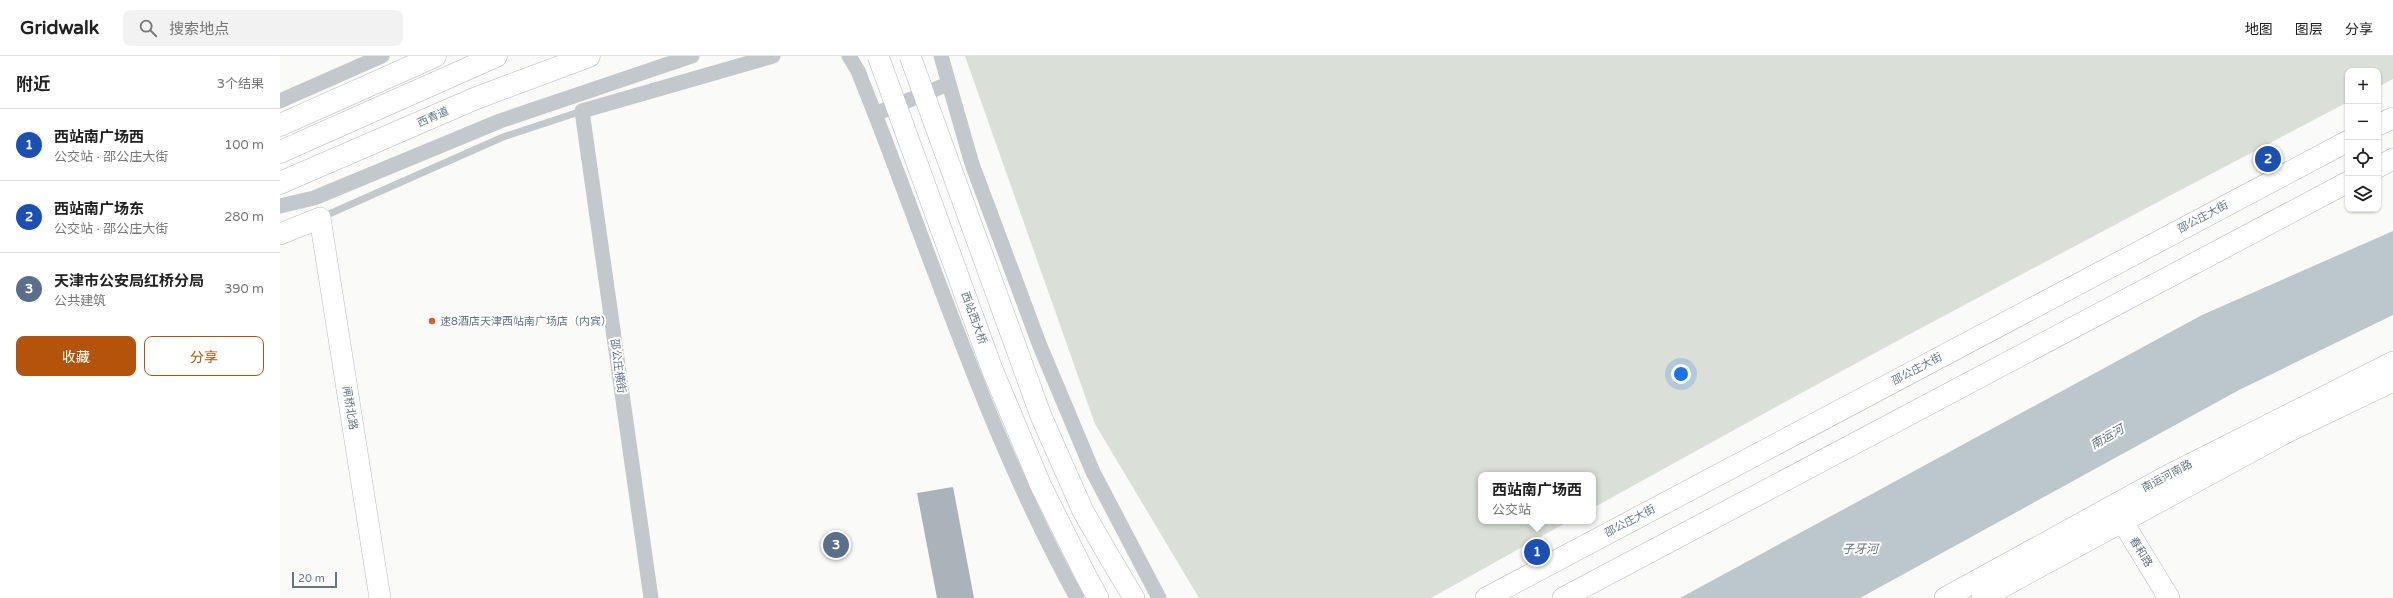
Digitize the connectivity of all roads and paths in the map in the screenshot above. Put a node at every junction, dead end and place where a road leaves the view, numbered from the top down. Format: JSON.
{"nodes":[{"id":1,"x":382,"y":56,"type":"edge"},
{"id":2,"x":435,"y":56,"type":"edge"},
{"id":3,"x":496,"y":56,"type":"edge"},
{"id":4,"x":589,"y":56,"type":"edge"},
{"id":5,"x":692,"y":56,"type":"edge"},
{"id":6,"x":773,"y":56,"type":"edge"},
{"id":7,"x":849,"y":56,"type":"edge"},
{"id":8,"x":878,"y":56,"type":"edge"},
{"id":9,"x":910,"y":56,"type":"edge"},
{"id":10,"x":941,"y":56,"type":"edge"},
{"id":11,"x":948,"y":84,"type":"junction"},
{"id":12,"x":280,"y":101,"type":"edge"},
{"id":13,"x":582,"y":111,"type":"junction"},
{"id":14,"x":875,"y":114,"type":"junction"},
{"id":15,"x":2393,"y":118,"type":"edge"},
{"id":16,"x":2381,"y":124,"type":"edge"},
{"id":17,"x":280,"y":125,"type":"edge"},
{"id":18,"x":2345,"y":143,"type":"edge"},
{"id":19,"x":280,"y":152,"type":"edge"},
{"id":20,"x":2393,"y":159,"type":"edge"},
{"id":21,"x":2381,"y":165,"type":"edge"},
{"id":22,"x":280,"y":183,"type":"edge"},
{"id":23,"x":2345,"y":184,"type":"edge"},
{"id":24,"x":280,"y":206,"type":"edge"},
{"id":25,"x":320,"y":218,"type":"junction"},
{"id":26,"x":280,"y":234,"type":"edge"},
{"id":27,"x":2393,"y":362,"type":"edge"},
{"id":28,"x":2393,"y":381,"type":"edge"},
{"id":29,"x":2118,"y":513,"type":"junction"},
{"id":30,"x":380,"y":598,"type":"edge"},
{"id":31,"x":651,"y":598,"type":"edge"},
{"id":32,"x":1077,"y":598,"type":"edge"},
{"id":33,"x":1098,"y":598,"type":"edge"},
{"id":34,"x":1134,"y":598,"type":"edge"},
{"id":35,"x":1158,"y":598,"type":"edge"},
{"id":36,"x":1486,"y":598,"type":"edge"},
{"id":37,"x":1563,"y":598,"type":"edge"},
{"id":38,"x":1945,"y":598,"type":"edge"},
{"id":39,"x":1982,"y":598,"type":"edge"},
{"id":40,"x":2169,"y":598,"type":"edge"}],
"edges":[{"from":1,"to":12,"type":"street"},
{"from":2,"to":17,"type":"highway"},
{"from":3,"to":19,"type":"highway"},
{"from":4,"to":22,"type":"highway","name":"西青道"},
{"from":5,"to":24,"type":"street"},
{"from":6,"to":13,"type":"street"},
{"from":7,"to":14,"type":"street"},
{"from":8,"to":33,"type":"street","name":"西站西大桥","bridge":true},
{"from":9,"to":34,"type":"street","bridge":true},
{"from":10,"to":11,"type":"street"},
{"from":11,"to":14,"type":"street"},
{"from":11,"to":35,"type":"street"},
{"from":13,"to":25,"type":"lane"},
{"from":13,"to":31,"type":"street","name":"邵公庄横街"},
{"from":14,"to":32,"type":"street"},
{"from":15,"to":16,"type":"street"},
{"from":18,"to":36,"type":"street","name":"邵公庄大街"},
{"from":20,"to":21,"type":"street"},
{"from":23,"to":37,"type":"street"},
{"from":25,"to":26,"type":"street"},
{"from":25,"to":30,"type":"street","name":"闸桥北路"},
{"from":27,"to":29,"type":"street","name":"南运河南路"},
{"from":28,"to":29,"type":"street","name":"南运河南路"},
{"from":29,"to":38,"type":"street","name":"南运河南路"},
{"from":29,"to":39,"type":"street","name":"南运河南路"},
{"from":29,"to":40,"type":"street","name":"春和路"}]}
